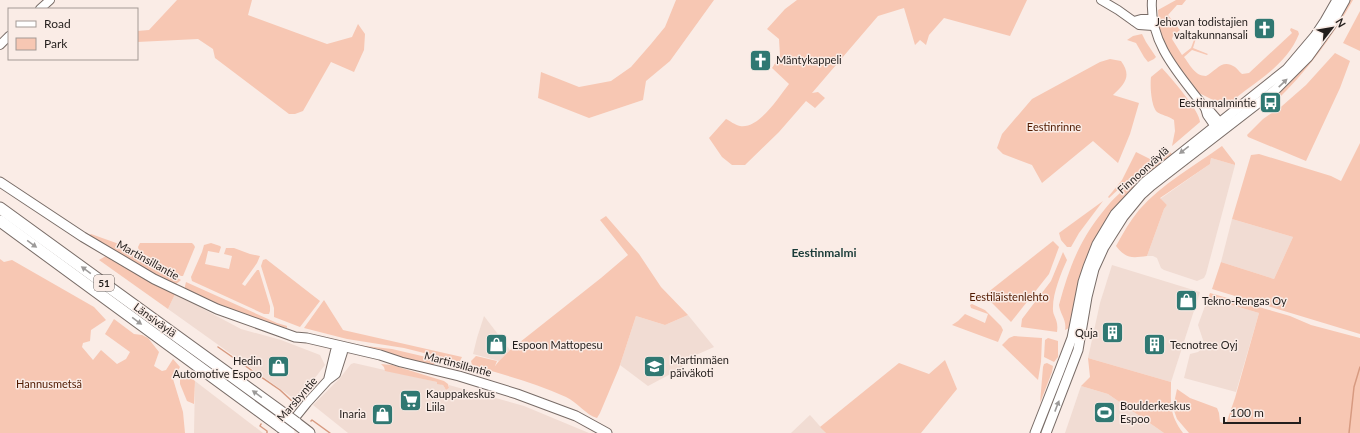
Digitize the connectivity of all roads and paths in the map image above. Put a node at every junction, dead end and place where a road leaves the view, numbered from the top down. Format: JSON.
{"nodes":[{"id":1,"x":50,"y":0,"type":"edge"},
{"id":2,"x":1101,"y":0,"type":"edge"},
{"id":3,"x":1152,"y":0,"type":"edge"},
{"id":4,"x":1157,"y":0,"type":"edge"},
{"id":5,"x":1337,"y":0,"type":"edge"},
{"id":6,"x":1345,"y":0,"type":"edge"},
{"id":7,"x":41,"y":8,"type":"edge"},
{"id":8,"x":1153,"y":23,"type":"junction"},
{"id":9,"x":8,"y":37,"type":"edge"},
{"id":10,"x":0,"y":45,"type":"edge"},
{"id":11,"x":1220,"y":128,"type":"junction"},
{"id":12,"x":0,"y":182,"type":"edge"},
{"id":13,"x":0,"y":208,"type":"edge"},
{"id":14,"x":0,"y":221,"type":"edge"},
{"id":15,"x":340,"y":350,"type":"junction"},
{"id":16,"x":1068,"y":363,"type":"junction"},
{"id":17,"x":284,"y":431,"type":"edge"},
{"id":18,"x":309,"y":433,"type":"edge"},
{"id":19,"x":607,"y":433,"type":"edge"},
{"id":20,"x":1035,"y":433,"type":"edge"},
{"id":21,"x":1046,"y":433,"type":"edge"}],
"edges":[{"from":1,"to":7,"type":"street"},
{"from":2,"to":8,"type":"street"},
{"from":3,"to":8,"type":"street"},
{"from":4,"to":8,"type":"street"},
{"from":5,"to":11,"type":"main road","name":"Finnoonväylä"},
{"from":11,"to":6,"type":"main road","name":"Finnoonväylä","one_way":true},
{"from":8,"to":11,"type":"street"},
{"from":9,"to":10,"type":"street"},
{"from":11,"to":16,"type":"main road","name":"Finnoonväylä"},
{"from":12,"to":15,"type":"main road","name":"Martinsillantie"},
{"from":18,"to":13,"type":"highway","name":"Länsiväylä","number":"51","one_way":true},
{"from":14,"to":17,"type":"highway","name":"Länsiväylä","number":"51","one_way":true},
{"from":15,"to":17,"type":"street","name":"Marsbyntie"},
{"from":15,"to":19,"type":"main road","name":"Martinsillantie"},
{"from":16,"to":20,"type":"main road","name":"Finnoonväylä"},
{"from":21,"to":16,"type":"main road","name":"Finnoonväylä","one_way":true}]}
